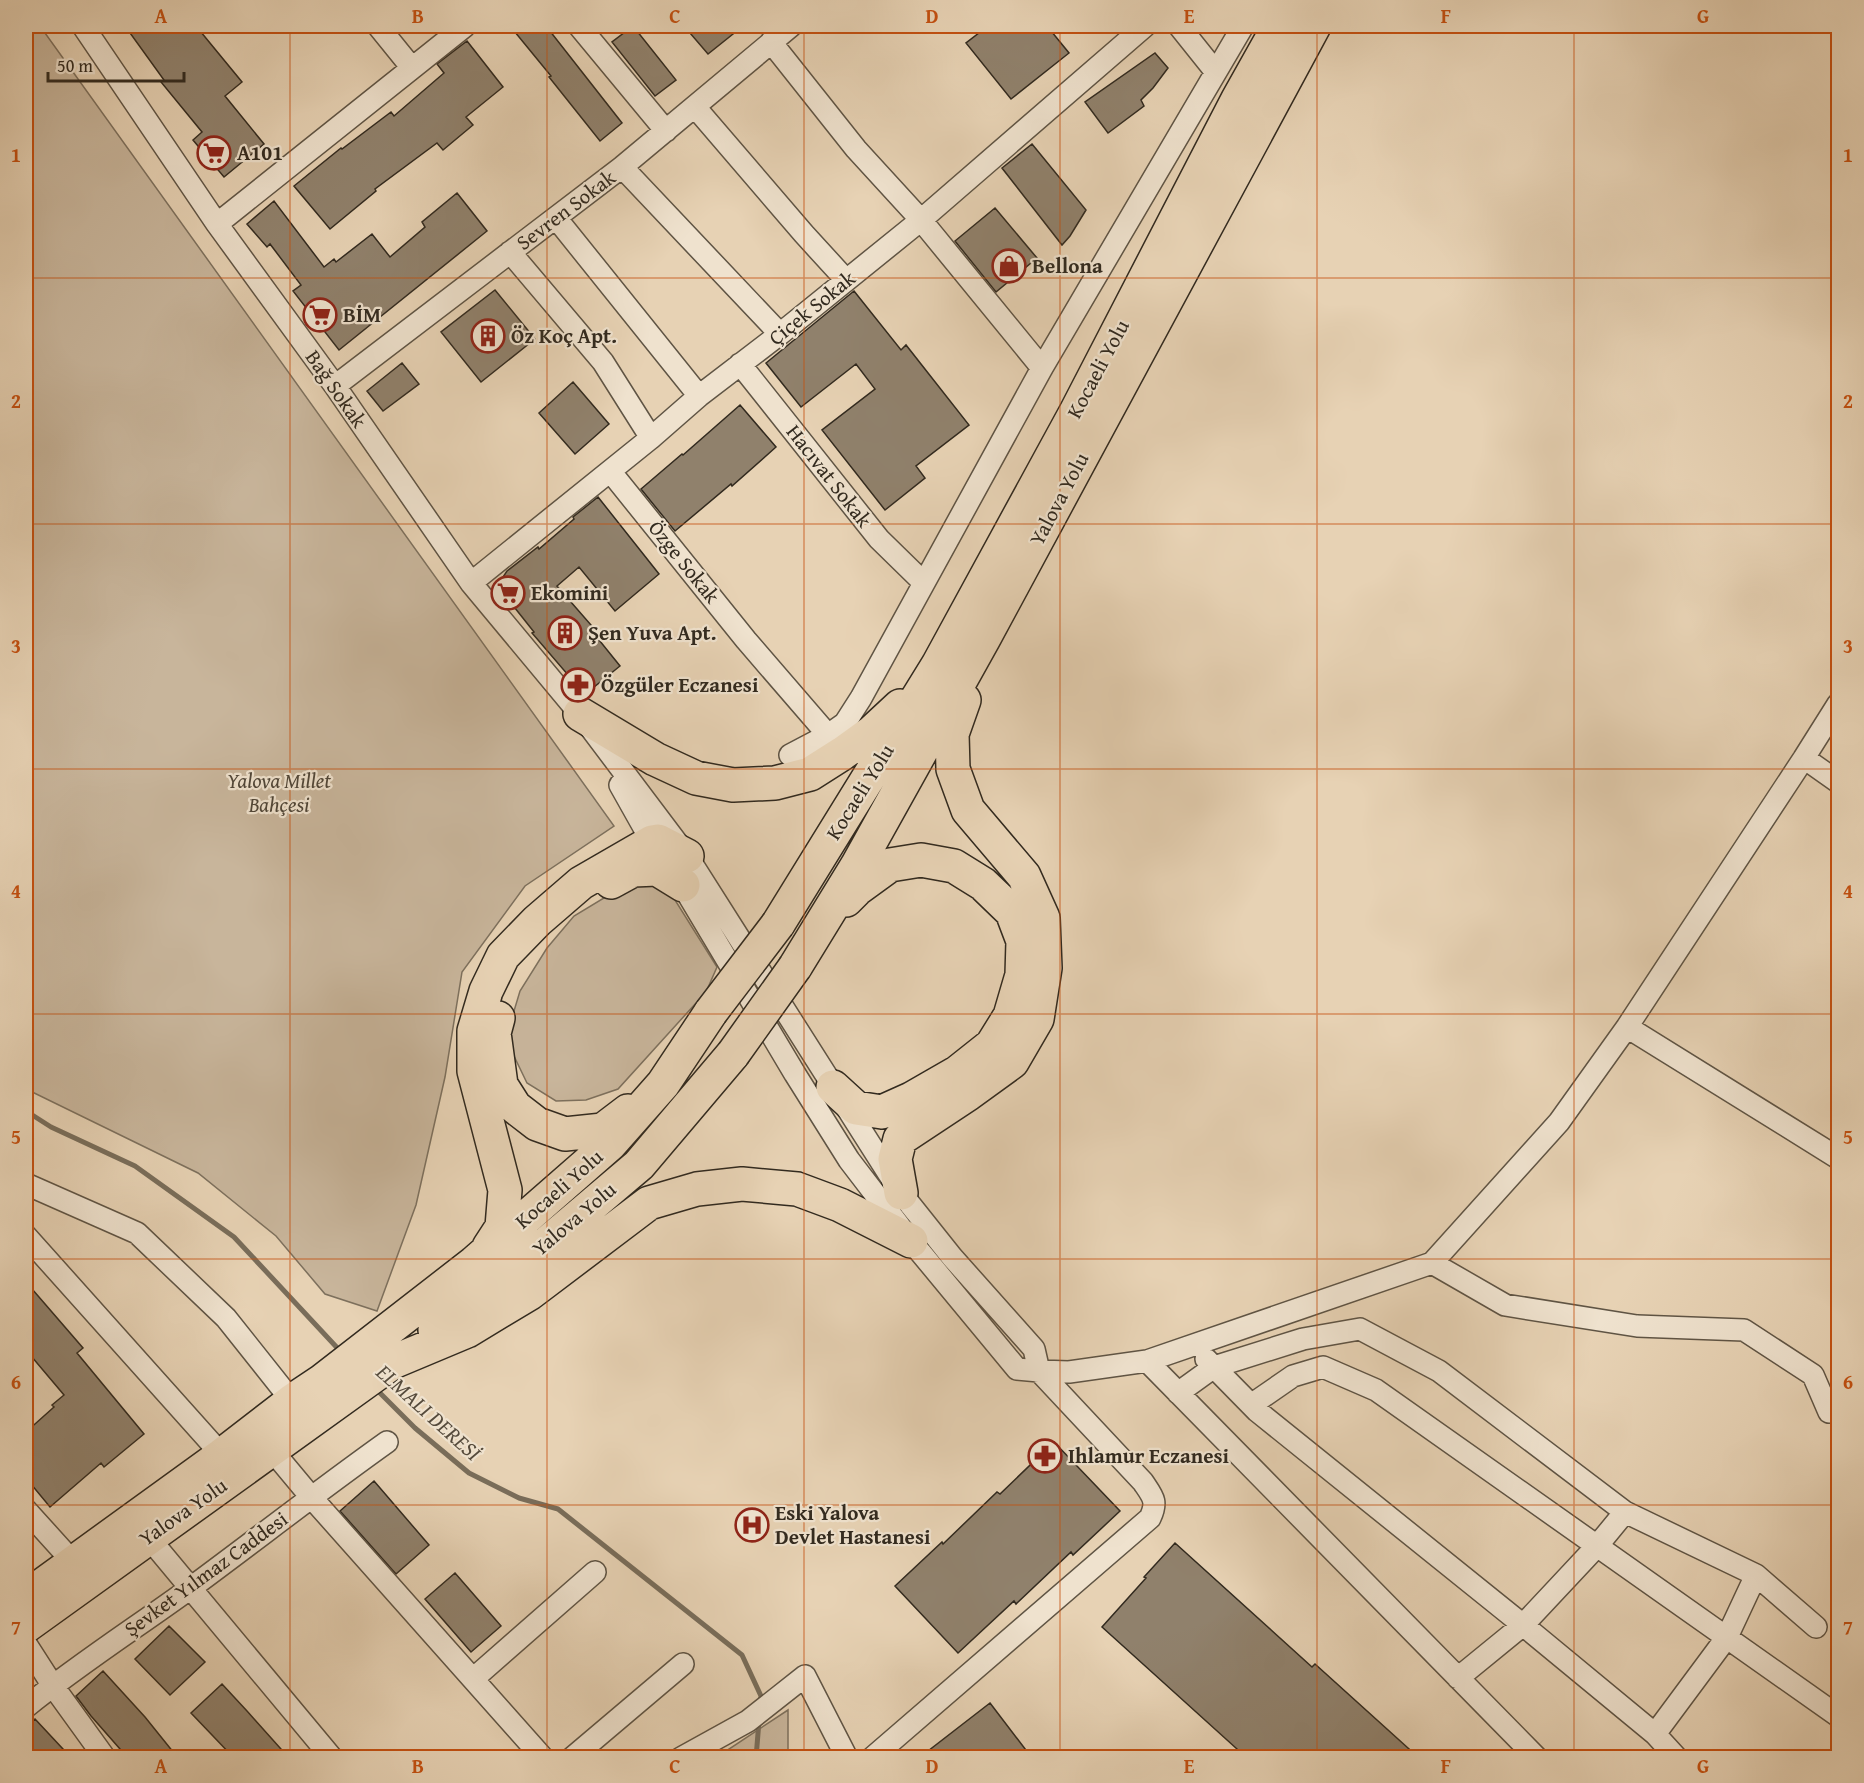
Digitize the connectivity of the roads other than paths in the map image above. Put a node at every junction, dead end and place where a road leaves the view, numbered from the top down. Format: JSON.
{"nodes":[{"id":1,"x":82,"y":26,"type":"edge"},
{"id":2,"x":378,"y":26,"type":"edge"},
{"id":3,"x":465,"y":26,"type":"edge"},
{"id":4,"x":579,"y":26,"type":"edge"},
{"id":5,"x":791,"y":26,"type":"edge"},
{"id":6,"x":1146,"y":26,"type":"edge"},
{"id":7,"x":1179,"y":26,"type":"edge"},
{"id":8,"x":1243,"y":26,"type":"edge"},
{"id":9,"x":1280,"y":26,"type":"edge"},
{"id":10,"x":1314,"y":26,"type":"edge"},
{"id":11,"x":771,"y":42,"type":"junction"},
{"id":12,"x":412,"y":68,"type":"junction"},
{"id":13,"x":1215,"y":71,"type":"junction"},
{"id":14,"x":695,"y":107,"type":"junction"},
{"id":15,"x":666,"y":131,"type":"junction"},
{"id":16,"x":622,"y":166,"type":"junction"},
{"id":17,"x":556,"y":218,"type":"junction"},
{"id":18,"x":921,"y":220,"type":"junction"},
{"id":19,"x":217,"y":224,"type":"junction"},
{"id":20,"x":510,"y":252,"type":"junction"},
{"id":21,"x":846,"y":280,"type":"junction"},
{"id":22,"x":780,"y":334,"type":"junction"},
{"id":23,"x":740,"y":364,"type":"junction"},
{"id":24,"x":1042,"y":368,"type":"junction"},
{"id":25,"x":334,"y":386,"type":"junction"},
{"id":26,"x":699,"y":396,"type":"junction"},
{"id":27,"x":651,"y":438,"type":"junction"},
{"id":28,"x":610,"y":471,"type":"junction"},
{"id":29,"x":471,"y":583,"type":"junction"},
{"id":30,"x":924,"y":583,"type":"junction"},
{"id":31,"x":984,"y":638,"type":"junction"},
{"id":32,"x":938,"y":665,"type":"junction"},
{"id":33,"x":1839,"y":704,"type":"edge"},
{"id":34,"x":580,"y":714,"type":"junction"},
{"id":35,"x":828,"y":735,"type":"junction"},
{"id":36,"x":790,"y":755,"type":"dead end"},
{"id":37,"x":1804,"y":758,"type":"junction"},
{"id":38,"x":1839,"y":782,"type":"edge"},
{"id":39,"x":652,"y":842,"type":"junction"},
{"id":40,"x":685,"y":871,"type":"junction"},
{"id":41,"x":816,"y":932,"type":"junction"},
{"id":42,"x":1627,"y":1027,"type":"junction"},
{"id":43,"x":663,"y":1084,"type":"junction"},
{"id":44,"x":833,"y":1087,"type":"junction"},
{"id":45,"x":1839,"y":1158,"type":"edge"},
{"id":46,"x":26,"y":1184,"type":"edge"},
{"id":47,"x":901,"y":1192,"type":"junction"},
{"id":48,"x":26,"y":1236,"type":"edge"},
{"id":49,"x":911,"y":1242,"type":"junction"},
{"id":50,"x":474,"y":1263,"type":"junction"},
{"id":51,"x":1432,"y":1263,"type":"junction"},
{"id":52,"x":1192,"y":1346,"type":"junction"},
{"id":53,"x":386,"y":1350,"type":"junction"},
{"id":54,"x":1147,"y":1361,"type":"junction"},
{"id":55,"x":1214,"y":1367,"type":"junction"},
{"id":56,"x":1039,"y":1371,"type":"junction"},
{"id":57,"x":332,"y":1390,"type":"junction"},
{"id":58,"x":1178,"y":1393,"type":"junction"},
{"id":59,"x":292,"y":1401,"type":"junction"},
{"id":60,"x":1251,"y":1405,"type":"junction"},
{"id":61,"x":1829,"y":1412,"type":"dead end"},
{"id":62,"x":387,"y":1442,"type":"dead end"},
{"id":63,"x":271,"y":1449,"type":"junction"},
{"id":64,"x":222,"y":1455,"type":"junction"},
{"id":65,"x":311,"y":1497,"type":"junction"},
{"id":66,"x":26,"y":1510,"type":"edge"},
{"id":67,"x":1625,"y":1512,"type":"junction"},
{"id":68,"x":148,"y":1536,"type":"junction"},
{"id":69,"x":1597,"y":1546,"type":"junction"},
{"id":70,"x":73,"y":1562,"type":"junction"},
{"id":71,"x":595,"y":1572,"type":"dead end"},
{"id":72,"x":1756,"y":1575,"type":"junction"},
{"id":73,"x":192,"y":1587,"type":"junction"},
{"id":74,"x":26,"y":1597,"type":"edge"},
{"id":75,"x":1523,"y":1625,"type":"junction"},
{"id":76,"x":26,"y":1626,"type":"edge"},
{"id":77,"x":1815,"y":1627,"type":"dead end"},
{"id":78,"x":1727,"y":1637,"type":"junction"},
{"id":79,"x":26,"y":1644,"type":"edge"},
{"id":80,"x":683,"y":1664,"type":"dead end"},
{"id":81,"x":1458,"y":1678,"type":"junction"},
{"id":82,"x":473,"y":1679,"type":"junction"},
{"id":83,"x":53,"y":1686,"type":"junction"},
{"id":84,"x":26,"y":1707,"type":"edge"},
{"id":85,"x":1839,"y":1716,"type":"edge"},
{"id":86,"x":1655,"y":1734,"type":"junction"},
{"id":87,"x":105,"y":1758,"type":"edge"},
{"id":88,"x":332,"y":1758,"type":"edge"},
{"id":89,"x":543,"y":1758,"type":"edge"},
{"id":90,"x":572,"y":1758,"type":"edge"},
{"id":91,"x":681,"y":1758,"type":"edge"},
{"id":92,"x":847,"y":1758,"type":"edge"},
{"id":93,"x":872,"y":1758,"type":"edge"},
{"id":94,"x":1536,"y":1758,"type":"edge"},
{"id":95,"x":1677,"y":1758,"type":"edge"}],
"edges":[{"from":1,"to":19,"type":"street","name":"Bağ Sokak"},
{"from":2,"to":12,"type":"street"},
{"from":3,"to":12,"type":"street"},
{"from":4,"to":15,"type":"street"},
{"from":5,"to":11,"type":"street","name":"Sevren Sokak"},
{"from":6,"to":18,"type":"street","name":"Çiçek Sokak"},
{"from":7,"to":13,"type":"street"},
{"from":8,"to":13,"type":"street"},
{"from":9,"to":32,"type":"highway","name":"Kocaeli̇ Yolu"},
{"from":10,"to":31,"type":"highway","name":"Yalova Yolu"},
{"from":11,"to":14,"type":"street","name":"Sevren Sokak"},
{"from":11,"to":18,"type":"street"},
{"from":12,"to":19,"type":"street"},
{"from":13,"to":24,"type":"street"},
{"from":14,"to":15,"type":"street","name":"Sevren Sokak"},
{"from":14,"to":21,"type":"street"},
{"from":15,"to":16,"type":"street","name":"Sevren Sokak"},
{"from":16,"to":17,"type":"street","name":"Sevren Sokak"},
{"from":16,"to":22,"type":"street"},
{"from":17,"to":20,"type":"street","name":"Sevren Sokak"},
{"from":17,"to":26,"type":"street"},
{"from":18,"to":21,"type":"street","name":"Çiçek Sokak"},
{"from":18,"to":24,"type":"street"},
{"from":19,"to":25,"type":"street","name":"Bağ Sokak"},
{"from":20,"to":25,"type":"street","name":"Sevren Sokak"},
{"from":20,"to":27,"type":"street"},
{"from":21,"to":22,"type":"street","name":"Çiçek Sokak"},
{"from":22,"to":23,"type":"street","name":"Çiçek Sokak"},
{"from":23,"to":26,"type":"street","name":"Çiçek Sokak"},
{"from":23,"to":30,"type":"street","name":"Hacıvat Sokak"},
{"from":24,"to":30,"type":"street"},
{"from":25,"to":29,"type":"street","name":"Bağ Sokak"},
{"from":26,"to":27,"type":"street","name":"Çiçek Sokak"},
{"from":27,"to":28,"type":"street","name":"Çiçek Sokak"},
{"from":28,"to":29,"type":"street","name":"Çiçek Sokak"},
{"from":28,"to":35,"type":"street","name":"Özge Sokak"},
{"from":29,"to":34,"type":"street","name":"Bağ Sokak"},
{"from":30,"to":35,"type":"street"},
{"from":31,"to":41,"type":"highway","name":"Yalova Yolu"},
{"from":31,"to":47,"type":"highway"},
{"from":32,"to":34,"type":"highway"},
{"from":32,"to":43,"type":"highway","name":"Kocaeli̇ Yolu","bridge":true},
{"from":33,"to":37,"type":"street"},
{"from":34,"to":39,"type":"street"},
{"from":34,"to":40,"type":"street"},
{"from":35,"to":36,"type":"street"},
{"from":37,"to":38,"type":"street"},
{"from":37,"to":42,"type":"street"},
{"from":39,"to":40,"type":"highway"},
{"from":39,"to":50,"type":"highway"},
{"from":40,"to":43,"type":"highway"},
{"from":40,"to":44,"type":"street"},
{"from":40,"to":49,"type":"street"},
{"from":41,"to":44,"type":"highway"},
{"from":41,"to":53,"type":"highway","name":"Yalova Yolu","bridge":true},
{"from":42,"to":45,"type":"street"},
{"from":42,"to":51,"type":"street"},
{"from":43,"to":50,"type":"highway","name":"Kocaeli̇ Yolu"},
{"from":44,"to":47,"type":"street"},
{"from":46,"to":59,"type":"street"},
{"from":47,"to":56,"type":"street"},
{"from":48,"to":64,"type":"street"},
{"from":49,"to":53,"type":"highway"},
{"from":49,"to":56,"type":"street"},
{"from":50,"to":53,"type":"highway","name":"Kocaeli̇ Yolu"},
{"from":51,"to":52,"type":"street"},
{"from":51,"to":61,"type":"street"},
{"from":52,"to":54,"type":"street"},
{"from":52,"to":55,"type":"street"},
{"from":53,"to":57,"type":"highway"},
{"from":54,"to":56,"type":"street"},
{"from":54,"to":58,"type":"street"},
{"from":55,"to":58,"type":"street"},
{"from":55,"to":60,"type":"street"},
{"from":55,"to":67,"type":"street"},
{"from":56,"to":93,"type":"street"},
{"from":57,"to":59,"type":"highway"},
{"from":57,"to":63,"type":"highway","name":"Yalova Yolu"},
{"from":58,"to":81,"type":"street"},
{"from":59,"to":64,"type":"highway"},
{"from":60,"to":69,"type":"street"},
{"from":60,"to":75,"type":"street"},
{"from":62,"to":65,"type":"street","name":"Şevket Yılmaz Caddesi"},
{"from":63,"to":65,"type":"street"},
{"from":63,"to":68,"type":"highway","name":"Yalova Yolu"},
{"from":64,"to":70,"type":"highway"},
{"from":65,"to":73,"type":"street","name":"Şevket Yılmaz Caddesi"},
{"from":65,"to":82,"type":"street"},
{"from":66,"to":70,"type":"street"},
{"from":67,"to":69,"type":"street"},
{"from":67,"to":72,"type":"street"},
{"from":68,"to":73,"type":"street"},
{"from":68,"to":76,"type":"highway","name":"Yalova Yolu"},
{"from":69,"to":75,"type":"street"},
{"from":69,"to":78,"type":"street"},
{"from":70,"to":74,"type":"highway"},
{"from":71,"to":82,"type":"street"},
{"from":72,"to":77,"type":"street"},
{"from":72,"to":78,"type":"street"},
{"from":73,"to":83,"type":"street","name":"Şevket Yılmaz Caddesi"},
{"from":73,"to":88,"type":"street"},
{"from":75,"to":81,"type":"street"},
{"from":75,"to":86,"type":"street"},
{"from":78,"to":85,"type":"street"},
{"from":78,"to":86,"type":"street"},
{"from":79,"to":83,"type":"street"},
{"from":80,"to":90,"type":"street"},
{"from":81,"to":94,"type":"street"},
{"from":82,"to":89,"type":"street"},
{"from":83,"to":84,"type":"street","name":"Şevket Yılmaz Caddesi"},
{"from":83,"to":87,"type":"street"},
{"from":86,"to":95,"type":"street"},
{"from":91,"to":92,"type":"street"}]}
